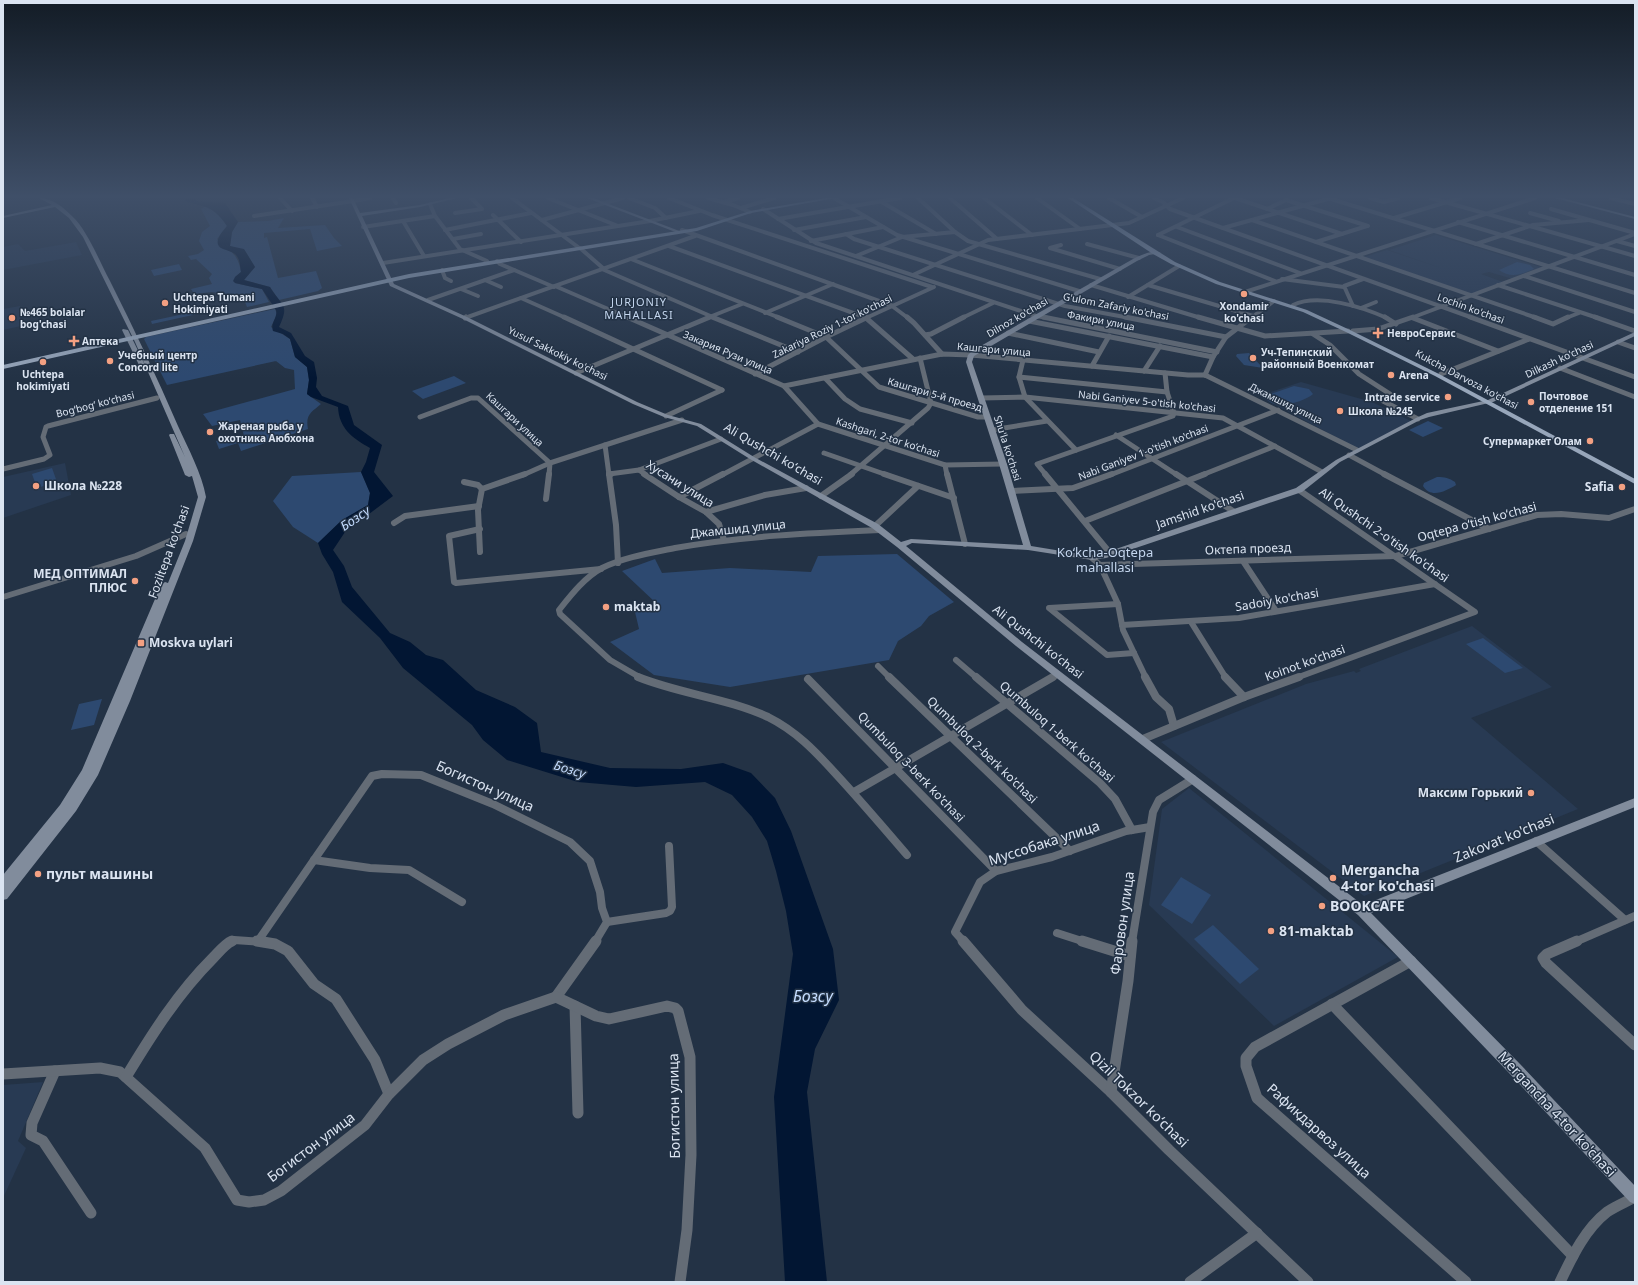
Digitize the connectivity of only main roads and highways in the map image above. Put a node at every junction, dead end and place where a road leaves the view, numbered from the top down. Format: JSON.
{"nodes":[{"id":1,"x":91,"y":258,"type":"edge"},
{"id":2,"x":380,"y":258,"type":"edge"},
{"id":3,"x":508,"y":258,"type":"edge"},
{"id":4,"x":516,"y":258,"type":"edge"},
{"id":5,"x":1139,"y":258,"type":"edge"},
{"id":6,"x":1165,"y":258,"type":"edge"},
{"id":7,"x":1168,"y":258,"type":"edge"},
{"id":8,"x":390,"y":277,"type":"junction"},
{"id":9,"x":371,"y":283,"type":"junction"},
{"id":10,"x":396,"y":287,"type":"junction"},
{"id":11,"x":1247,"y":291,"type":"junction"},
{"id":12,"x":428,"y":300,"type":"junction"},
{"id":13,"x":1351,"y":331,"type":"junction"},
{"id":14,"x":1635,"y":332,"type":"edge"},
{"id":15,"x":132,"y":337,"type":"junction"},
{"id":16,"x":971,"y":355,"type":"joint"},
{"id":17,"x":3,"y":364,"type":"edge"},
{"id":18,"x":3,"y":367,"type":"edge"},
{"id":19,"x":1490,"y":402,"type":"junction"},
{"id":20,"x":682,"y":420,"type":"joint"},
{"id":21,"x":1635,"y":478,"type":"edge"},
{"id":22,"x":1635,"y":482,"type":"edge"},
{"id":23,"x":189,"y":534,"type":"junction"},
{"id":24,"x":900,"y":545,"type":"junction"},
{"id":25,"x":1028,"y":548,"type":"junction"},
{"id":26,"x":1635,"y":802,"type":"edge"},
{"id":27,"x":3,"y":884,"type":"edge"},
{"id":28,"x":3,"y":895,"type":"edge"},
{"id":29,"x":1362,"y":911,"type":"junction"},
{"id":30,"x":1635,"y":1197,"type":"edge"}],
"edges":[{"from":1,"to":15,"type":"main road","name":"Foziltepa ko'chasi"},
{"from":2,"to":8,"type":"main road","name":"Yusuf Sakkokiy ko'chasi"},
{"from":3,"to":8,"type":"main road"},
{"from":4,"to":8,"type":"main road"},
{"from":5,"to":16,"type":"main road","name":"Dilnoz ko'chasi"},
{"from":6,"to":11,"type":"main road","name":"Kukcha Darvoza ko'chasi"},
{"from":7,"to":11,"type":"main road","name":"Kukcha Darvoza ko'chasi"},
{"from":8,"to":9,"type":"main road"},
{"from":8,"to":10,"type":"main road","name":"Yusuf Sakkokiy ko'chasi"},
{"from":8,"to":12,"type":"main road","name":"Yusuf Sakkokiy ko'chasi"},
{"from":9,"to":10,"type":"main road"},
{"from":9,"to":15,"type":"main road"},
{"from":10,"to":12,"type":"main road","name":"Yusuf Sakkokiy ko'chasi"},
{"from":11,"to":13,"type":"main road","name":"Kukcha Darvoza ko'chasi"},
{"from":11,"to":13,"type":"main road","name":"Kukcha Darvoza ko'chasi"},
{"from":12,"to":20,"type":"main road","name":"Yusuf Sakkokiy ko'chasi"},
{"from":13,"to":19,"type":"main road","name":"Kukcha Darvoza ko'chasi"},
{"from":14,"to":19,"type":"main road","name":"Dilkash ko'chasi"},
{"from":15,"to":17,"type":"main road"},
{"from":15,"to":18,"type":"main road"},
{"from":15,"to":23,"type":"main road","name":"Foziltepa ko'chasi"},
{"from":15,"to":23,"type":"main road","name":"Foziltepa ko'chasi"},
{"from":16,"to":25,"type":"main road","name":"Shu'la ko'chasi"},
{"from":19,"to":21,"type":"main road","name":"Kukcha Darvoza ko'chasi"},
{"from":19,"to":22,"type":"main road","name":"Kukcha Darvoza ko'chasi"},
{"from":19,"to":25,"type":"main road","name":"Jamshid ko'chasi"},
{"from":20,"to":24,"type":"main road","name":"Ali Qushchi koʻchasi"},
{"from":23,"to":27,"type":"main road","name":"Foziltepa ko'chasi"},
{"from":23,"to":28,"type":"main road","name":"Foziltepa ko'chasi"},
{"from":24,"to":25,"type":"main road","name":"Jamshid ko'chasi"},
{"from":24,"to":29,"type":"main road","name":"Ali Qushchi koʻchasi"},
{"from":26,"to":29,"type":"main road","name":"Zakovat ko'chasi"},
{"from":29,"to":30,"type":"main road","name":"Mergancha 4-tor ko'chasi"}]}
